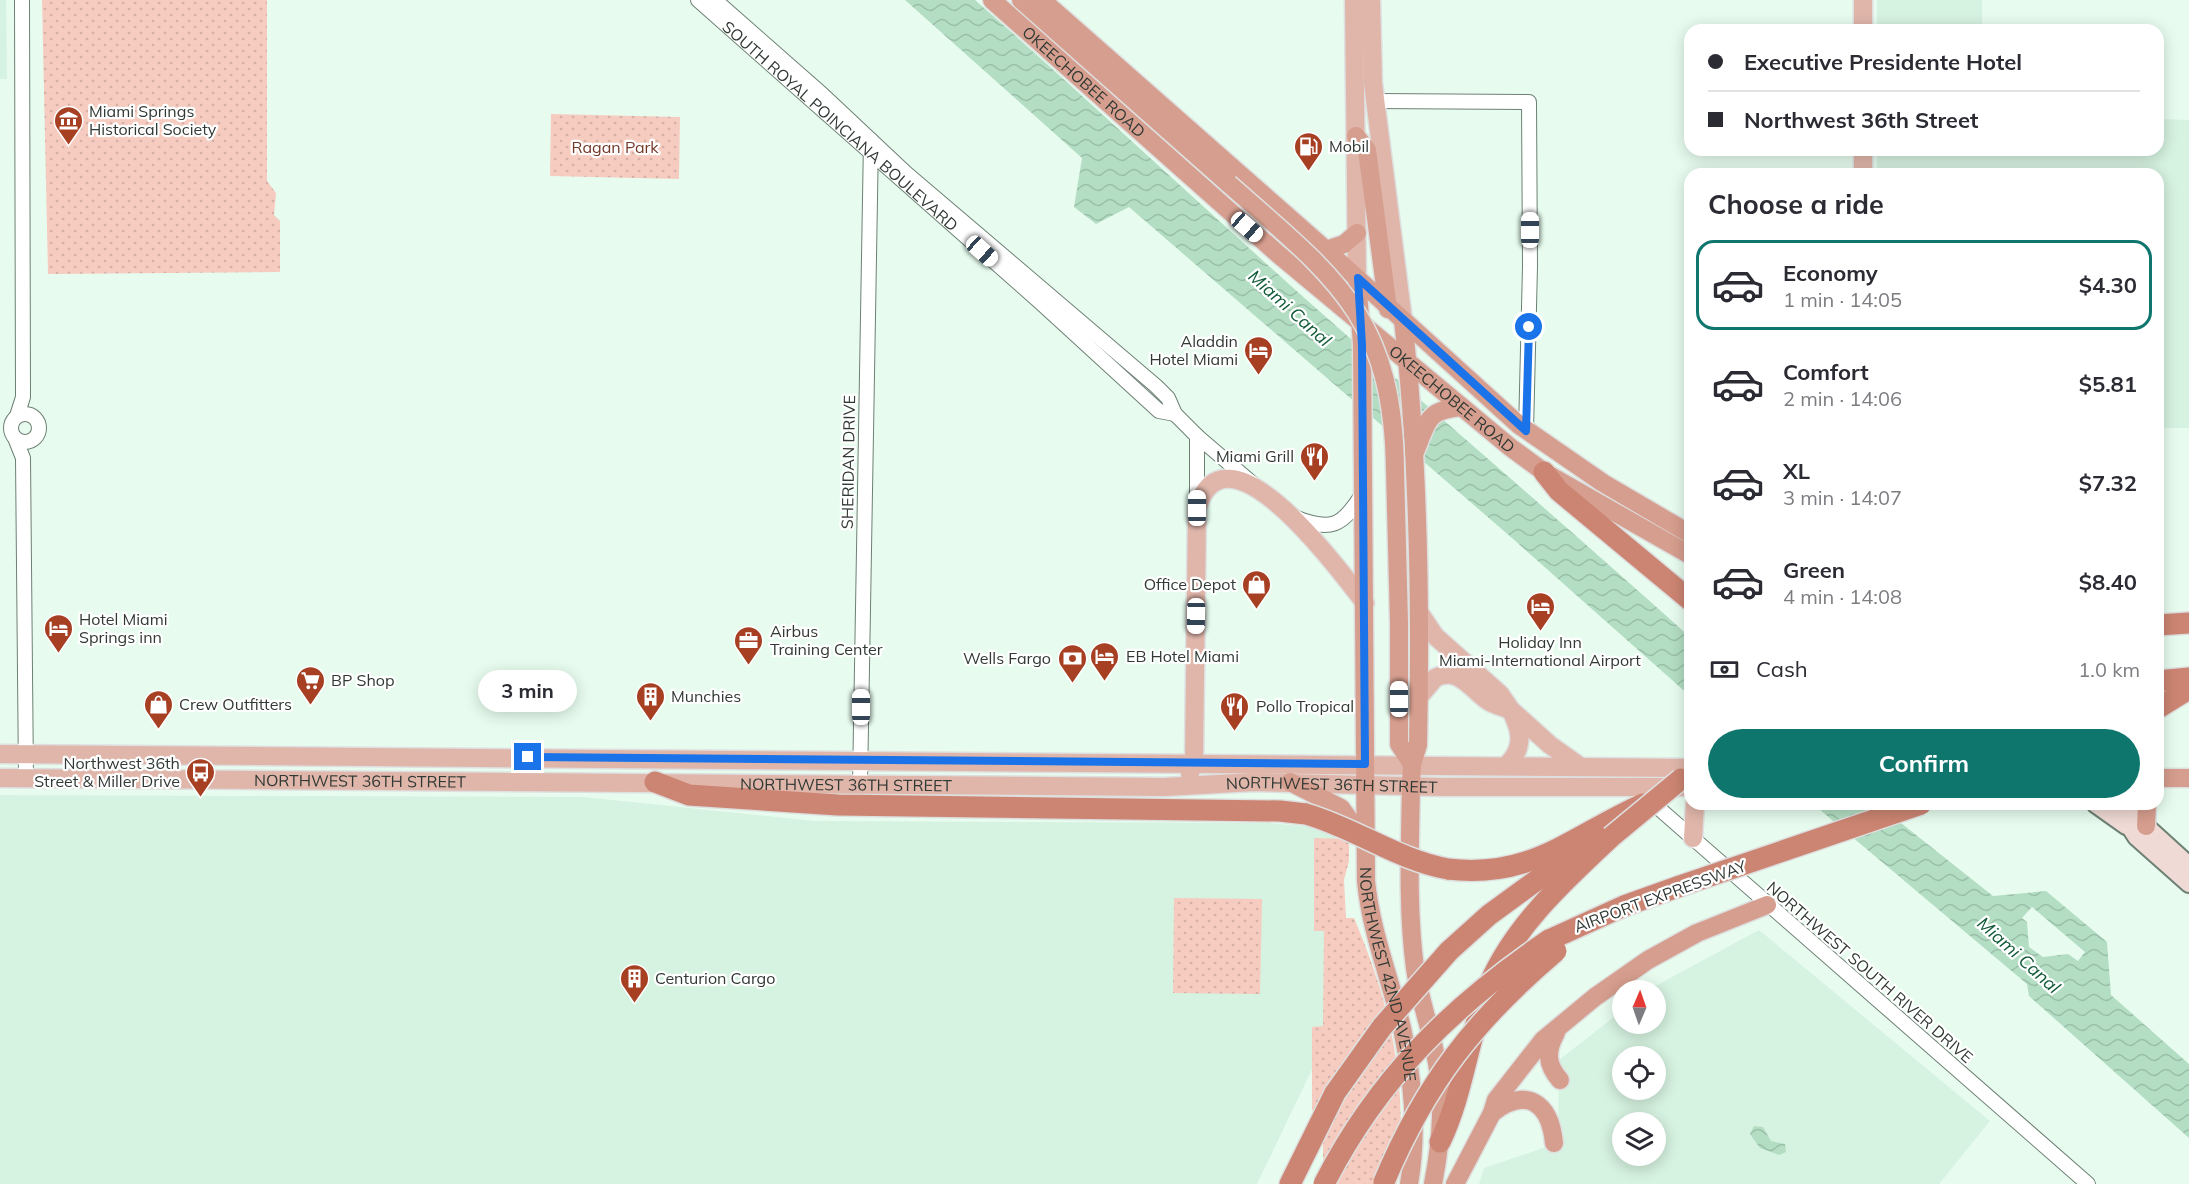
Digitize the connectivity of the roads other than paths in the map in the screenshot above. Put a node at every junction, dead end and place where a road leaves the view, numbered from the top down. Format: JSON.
{"nodes":[{"id":1,"x":22,"y":0,"type":"edge"},
{"id":2,"x":698,"y":0,"type":"edge"},
{"id":3,"x":715,"y":0,"type":"edge"},
{"id":4,"x":992,"y":0,"type":"edge"},
{"id":5,"x":1021,"y":0,"type":"edge"},
{"id":6,"x":1042,"y":0,"type":"edge"},
{"id":7,"x":1354,"y":0,"type":"edge"},
{"id":8,"x":1371,"y":0,"type":"edge"},
{"id":9,"x":1863,"y":0,"type":"edge"},
{"id":10,"x":1863,"y":24,"type":"edge"},
{"id":11,"x":1375,"y":101,"type":"junction"},
{"id":12,"x":1356,"y":136,"type":"junction"},
{"id":13,"x":871,"y":147,"type":"junction"},
{"id":14,"x":1357,"y":233,"type":"junction"},
{"id":15,"x":1326,"y":250,"type":"junction"},
{"id":16,"x":1358,"y":278,"type":"junction"},
{"id":17,"x":1387,"y":305,"type":"junction"},
{"id":18,"x":1403,"y":320,"type":"junction"},
{"id":19,"x":1360,"y":324,"type":"junction"},
{"id":20,"x":1408,"y":364,"type":"junction"},
{"id":21,"x":23,"y":398,"type":"junction"},
{"id":22,"x":1462,"y":407,"type":"junction"},
{"id":23,"x":17,"y":416,"type":"junction"},
{"id":24,"x":32,"y":416,"type":"junction"},
{"id":25,"x":1526,"y":431,"type":"junction"},
{"id":26,"x":1197,"y":436,"type":"junction"},
{"id":27,"x":15,"y":438,"type":"junction"},
{"id":28,"x":32,"y":440,"type":"junction"},
{"id":29,"x":23,"y":458,"type":"junction"},
{"id":30,"x":1414,"y":460,"type":"junction"},
{"id":31,"x":1544,"y":472,"type":"junction"},
{"id":32,"x":1255,"y":486,"type":"junction"},
{"id":33,"x":1364,"y":491,"type":"junction"},
{"id":34,"x":1197,"y":508,"type":"junction"},
{"id":35,"x":1290,"y":515,"type":"junction"},
{"id":36,"x":1684,"y":531,"type":"edge"},
{"id":37,"x":1684,"y":552,"type":"edge"},
{"id":38,"x":1684,"y":595,"type":"edge"},
{"id":39,"x":1365,"y":603,"type":"junction"},
{"id":40,"x":1419,"y":612,"type":"junction"},
{"id":41,"x":2189,"y":623,"type":"edge"},
{"id":42,"x":2164,"y":625,"type":"edge"},
{"id":43,"x":2164,"y":682,"type":"edge"},
{"id":44,"x":2187,"y":686,"type":"edge"},
{"id":45,"x":2164,"y":696,"type":"edge"},
{"id":46,"x":1419,"y":698,"type":"junction"},
{"id":47,"x":2164,"y":703,"type":"edge"},
{"id":48,"x":1510,"y":710,"type":"junction"},
{"id":49,"x":0,"y":754,"type":"edge"},
{"id":50,"x":26,"y":754,"type":"junction"},
{"id":51,"x":692,"y":759,"type":"junction"},
{"id":52,"x":861,"y":760,"type":"junction"},
{"id":53,"x":1029,"y":761,"type":"junction"},
{"id":54,"x":1194,"y":762,"type":"junction"},
{"id":55,"x":1365,"y":764,"type":"junction"},
{"id":56,"x":1412,"y":764,"type":"junction"},
{"id":57,"x":1507,"y":765,"type":"junction"},
{"id":58,"x":1580,"y":766,"type":"junction"},
{"id":59,"x":1684,"y":777,"type":"edge"},
{"id":60,"x":0,"y":778,"type":"edge"},
{"id":61,"x":26,"y":778,"type":"junction"},
{"id":62,"x":1684,"y":778,"type":"edge"},
{"id":63,"x":2189,"y":778,"type":"edge"},
{"id":64,"x":1684,"y":779,"type":"edge"},
{"id":65,"x":1684,"y":780,"type":"edge"},
{"id":66,"x":2164,"y":780,"type":"edge"},
{"id":67,"x":650,"y":782,"type":"junction"},
{"id":68,"x":1290,"y":782,"type":"junction"},
{"id":69,"x":860,"y":784,"type":"junction"},
{"id":70,"x":1365,"y":784,"type":"junction"},
{"id":71,"x":1004,"y":785,"type":"junction"},
{"id":72,"x":1411,"y":786,"type":"junction"},
{"id":73,"x":1166,"y":787,"type":"junction"},
{"id":74,"x":1514,"y":788,"type":"junction"},
{"id":75,"x":1629,"y":788,"type":"junction"},
{"id":76,"x":1695,"y":810,"type":"edge"},
{"id":77,"x":1903,"y":810,"type":"edge"},
{"id":78,"x":2106,"y":810,"type":"edge"},
{"id":79,"x":2121,"y":810,"type":"edge"},
{"id":80,"x":2133,"y":810,"type":"edge"},
{"id":81,"x":2145,"y":810,"type":"edge"},
{"id":82,"x":2138,"y":827,"type":"junction"},
{"id":83,"x":1604,"y":831,"type":"junction"},
{"id":84,"x":1693,"y":838,"type":"junction"},
{"id":85,"x":1365,"y":842,"type":"junction"},
{"id":86,"x":2189,"y":865,"type":"edge"},
{"id":87,"x":2189,"y":884,"type":"edge"},
{"id":88,"x":1767,"y":905,"type":"junction"},
{"id":89,"x":1553,"y":946,"type":"junction"},
{"id":90,"x":1557,"y":1032,"type":"junction"},
{"id":91,"x":1560,"y":1080,"type":"dead end"},
{"id":92,"x":1492,"y":1113,"type":"junction"},
{"id":93,"x":1440,"y":1142,"type":"junction"},
{"id":94,"x":1554,"y":1143,"type":"dead end"},
{"id":95,"x":1384,"y":1183,"type":"edge"},
{"id":96,"x":1290,"y":1184,"type":"edge"},
{"id":97,"x":1324,"y":1184,"type":"edge"},
{"id":98,"x":1409,"y":1184,"type":"edge"},
{"id":99,"x":1433,"y":1184,"type":"edge"},
{"id":100,"x":1455,"y":1184,"type":"edge"},
{"id":101,"x":2088,"y":1184,"type":"edge"}],
"edges":[{"from":1,"to":21,"type":"street"},
{"from":2,"to":13,"type":"street","name":"SOUTH ROYAL POINCIANA BOULEVARD"},
{"from":3,"to":13,"type":"street","name":"SOUTH ROYAL POINCIANA BOULEVARD"},
{"from":4,"to":19,"type":"highway","name":"OKEECHOBEE ROAD"},
{"from":5,"to":56,"type":"highway","bridge":true},
{"from":6,"to":15,"type":"highway","name":"OKEECHOBEE ROAD"},
{"from":7,"to":12,"type":"main road"},
{"from":8,"to":11,"type":"main road"},
{"from":9,"to":10,"type":"main road"},
{"from":11,"to":18,"type":"main road"},
{"from":11,"to":25,"type":"street"},
{"from":12,"to":14,"type":"main road"},
{"from":12,"to":17,"type":"highway"},
{"from":13,"to":26,"type":"street","name":"SOUTH ROYAL POINCIANA BOULEVARD"},
{"from":13,"to":52,"type":"street","name":"SHERIDAN DRIVE"},
{"from":14,"to":15,"type":"highway"},
{"from":14,"to":16,"type":"main road"},
{"from":15,"to":16,"type":"highway","name":"OKEECHOBEE ROAD"},
{"from":16,"to":17,"type":"highway","name":"OKEECHOBEE ROAD"},
{"from":16,"to":19,"type":"highway","name":"NORTHWEST 42ND AVENUE"},
{"from":17,"to":18,"type":"highway","name":"OKEECHOBEE ROAD"},
{"from":17,"to":20,"type":"highway"},
{"from":18,"to":20,"type":"highway"},
{"from":18,"to":25,"type":"highway","name":"OKEECHOBEE ROAD"},
{"from":19,"to":20,"type":"highway","name":"OKEECHOBEE ROAD"},
{"from":19,"to":33,"type":"highway","name":"NORTHWEST 42ND AVENUE"},
{"from":20,"to":22,"type":"highway","name":"OKEECHOBEE ROAD"},
{"from":20,"to":30,"type":"highway","name":"NORTHWEST 42ND AVENUE"},
{"from":21,"to":23,"type":"street"},
{"from":21,"to":24,"type":"street"},
{"from":22,"to":30,"type":"highway"},
{"from":22,"to":31,"type":"highway","name":"OKEECHOBEE ROAD"},
{"from":23,"to":24,"type":"street"},
{"from":23,"to":27,"type":"street"},
{"from":24,"to":28,"type":"street"},
{"from":25,"to":36,"type":"highway","name":"OKEECHOBEE ROAD"},
{"from":26,"to":32,"type":"street","name":"SOUTH ROYAL POINCIANA BOULEVARD"},
{"from":26,"to":34,"type":"street"},
{"from":27,"to":28,"type":"street"},
{"from":27,"to":29,"type":"street"},
{"from":28,"to":29,"type":"street"},
{"from":29,"to":50,"type":"street"},
{"from":30,"to":40,"type":"highway","name":"NORTHWEST 42ND AVENUE"},
{"from":31,"to":37,"type":"highway","name":"OKEECHOBEE ROAD"},
{"from":31,"to":38,"type":"highway"},
{"from":32,"to":34,"type":"main road"},
{"from":32,"to":35,"type":"main road","name":"SOUTH ROYAL POINCIANA BOULEVARD"},
{"from":33,"to":35,"type":"street","name":"SOUTH ROYAL POINCIANA BOULEVARD"},
{"from":33,"to":39,"type":"highway","name":"NORTHWEST 42ND AVENUE"},
{"from":34,"to":54,"type":"main road"},
{"from":35,"to":39,"type":"main road","name":"SOUTH ROYAL POINCIANA BOULEVARD"},
{"from":39,"to":55,"type":"highway","name":"NORTHWEST 42ND AVENUE"},
{"from":40,"to":46,"type":"highway","name":"NORTHWEST 42ND AVENUE"},
{"from":40,"to":48,"type":"main road"},
{"from":41,"to":42,"type":"highway"},
{"from":43,"to":44,"type":"highway"},
{"from":44,"to":45,"type":"highway"},
{"from":44,"to":47,"type":"highway"},
{"from":46,"to":48,"type":"main road"},
{"from":46,"to":56,"type":"highway","name":"NORTHWEST 42ND AVENUE"},
{"from":48,"to":57,"type":"main road"},
{"from":48,"to":58,"type":"main road"},
{"from":49,"to":50,"type":"main road","name":"NORTHWEST 36TH STREET"},
{"from":50,"to":51,"type":"main road","name":"NORTHWEST 36TH STREET"},
{"from":50,"to":61,"type":"street"},
{"from":51,"to":52,"type":"main road","name":"NORTHWEST 36TH STREET"},
{"from":51,"to":67,"type":"main road"},
{"from":52,"to":53,"type":"main road","name":"NORTHWEST 36TH STREET"},
{"from":52,"to":69,"type":"street","name":"SHERIDAN DRIVE"},
{"from":53,"to":54,"type":"main road","name":"NORTHWEST 36TH STREET"},
{"from":53,"to":71,"type":"main road"},
{"from":54,"to":55,"type":"main road","name":"NORTHWEST 36TH STREET"},
{"from":54,"to":73,"type":"main road"},
{"from":55,"to":56,"type":"main road","name":"NORTHWEST 36TH STREET"},
{"from":55,"to":70,"type":"highway","name":"NORTHWEST 42ND AVENUE"},
{"from":56,"to":57,"type":"main road","name":"NORTHWEST 36TH STREET"},
{"from":56,"to":72,"type":"highway","name":"NORTHWEST 42ND AVENUE"},
{"from":57,"to":58,"type":"main road","name":"NORTHWEST 36TH STREET"},
{"from":58,"to":59,"type":"main road","name":"NORTHWEST 36TH STREET"},
{"from":58,"to":74,"type":"main road"},
{"from":58,"to":75,"type":"main road"},
{"from":60,"to":61,"type":"main road","name":"NORTHWEST 36TH STREET"},
{"from":61,"to":67,"type":"main road","name":"NORTHWEST 36TH STREET"},
{"from":62,"to":75,"type":"main road","name":"NORTHWEST 36TH STREET"},
{"from":63,"to":66,"type":"highway"},
{"from":64,"to":83,"type":"highway","bridge":true},
{"from":65,"to":83,"type":"highway","bridge":true},
{"from":67,"to":69,"type":"main road","name":"NORTHWEST 36TH STREET"},
{"from":67,"to":83,"type":"highway","bridge":true},
{"from":68,"to":70,"type":"main road","name":"NORTHWEST 36TH STREET"},
{"from":68,"to":73,"type":"main road","name":"NORTHWEST 36TH STREET"},
{"from":68,"to":85,"type":"highway"},
{"from":69,"to":71,"type":"main road","name":"NORTHWEST 36TH STREET"},
{"from":70,"to":72,"type":"main road","name":"NORTHWEST 36TH STREET"},
{"from":70,"to":85,"type":"highway","name":"NORTHWEST 42ND AVENUE"},
{"from":71,"to":73,"type":"main road","name":"NORTHWEST 36TH STREET"},
{"from":72,"to":74,"type":"main road","name":"NORTHWEST 36TH STREET"},
{"from":72,"to":93,"type":"highway","name":"NORTHWEST 42ND AVENUE"},
{"from":74,"to":75,"type":"main road","name":"NORTHWEST 36TH STREET"},
{"from":75,"to":84,"type":"street","name":"NORTHWEST SOUTH RIVER DRIVE"},
{"from":76,"to":84,"type":"main road"},
{"from":77,"to":89,"type":"highway","name":"AIRPORT EXPRESSWAY","bridge":true},
{"from":78,"to":82,"type":"main road"},
{"from":79,"to":82,"type":"main road"},
{"from":80,"to":82,"type":"main road"},
{"from":81,"to":82,"type":"highway"},
{"from":82,"to":86,"type":"main road"},
{"from":82,"to":87,"type":"main road"},
{"from":83,"to":93,"type":"highway"},
{"from":83,"to":96,"type":"highway","bridge":true},
{"from":84,"to":88,"type":"street","name":"NORTHWEST SOUTH RIVER DRIVE"},
{"from":85,"to":98,"type":"highway","name":"NORTHWEST 42ND AVENUE"},
{"from":88,"to":90,"type":"highway"},
{"from":88,"to":101,"type":"street","name":"NORTHWEST SOUTH RIVER DRIVE"},
{"from":89,"to":95,"type":"highway","bridge":true},
{"from":89,"to":97,"type":"highway","name":"AIRPORT EXPRESSWAY","bridge":true},
{"from":90,"to":91,"type":"highway"},
{"from":90,"to":92,"type":"highway"},
{"from":92,"to":94,"type":"highway"},
{"from":92,"to":100,"type":"highway"},
{"from":93,"to":99,"type":"highway","name":"NORTHWEST 42ND AVENUE"}]}
